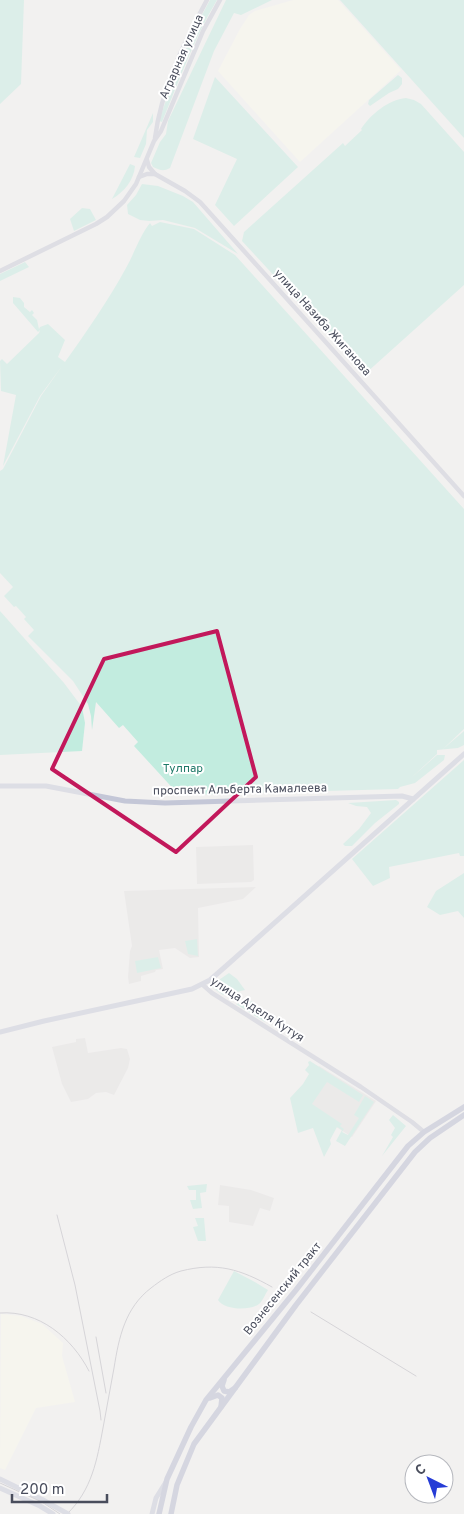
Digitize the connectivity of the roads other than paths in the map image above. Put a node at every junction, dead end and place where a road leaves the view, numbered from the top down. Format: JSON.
{"nodes":[{"id":1,"x":207,"y":0,"type":"edge"},
{"id":2,"x":220,"y":0,"type":"edge"},
{"id":3,"x":157,"y":121,"type":"junction"},
{"id":4,"x":164,"y":123,"type":"junction"},
{"id":5,"x":154,"y":141,"type":"junction"},
{"id":6,"x":147,"y":160,"type":"junction"},
{"id":7,"x":155,"y":174,"type":"junction"},
{"id":8,"x":139,"y":177,"type":"junction"},
{"id":9,"x":0,"y":271,"type":"edge"},
{"id":10,"x":464,"y":496,"type":"edge"},
{"id":11,"x":464,"y":754,"type":"edge"},
{"id":12,"x":0,"y":786,"type":"edge"},
{"id":13,"x":413,"y":799,"type":"junction"},
{"id":14,"x":203,"y":985,"type":"junction"},
{"id":15,"x":0,"y":1032,"type":"edge"},
{"id":16,"x":464,"y":1107,"type":"edge"},
{"id":17,"x":464,"y":1115,"type":"edge"},
{"id":18,"x":424,"y":1132,"type":"junction"},
{"id":19,"x":225,"y":1377,"type":"junction"},
{"id":20,"x":241,"y":1381,"type":"junction"},
{"id":21,"x":206,"y":1400,"type":"junction"},
{"id":22,"x":219,"y":1411,"type":"junction"},
{"id":23,"x":0,"y":1479,"type":"edge"},
{"id":24,"x":168,"y":1479,"type":"junction"},
{"id":25,"x":0,"y":1488,"type":"edge"},
{"id":26,"x":53,"y":1514,"type":"edge"},
{"id":27,"x":68,"y":1514,"type":"edge"},
{"id":28,"x":152,"y":1514,"type":"edge"},
{"id":29,"x":159,"y":1514,"type":"edge"},
{"id":30,"x":171,"y":1514,"type":"edge"}],
"edges":[{"from":1,"to":3,"type":"street","name":"Аграрная улица"},
{"from":2,"to":4,"type":"street","name":"Аграрная улица"},
{"from":3,"to":4,"type":"street"},
{"from":3,"to":5,"type":"street","name":"Аграрная улица"},
{"from":4,"to":5,"type":"street","name":"Аграрная улица"},
{"from":5,"to":6,"type":"street","name":"Аграрная улица"},
{"from":6,"to":7,"type":"street"},
{"from":6,"to":8,"type":"street","name":"Аграрная улица"},
{"from":7,"to":8,"type":"street"},
{"from":7,"to":10,"type":"street","name":"улица Назиба Жиганова"},
{"from":8,"to":9,"type":"street","name":"Аграрная улица"},
{"from":11,"to":13,"type":"main road"},
{"from":12,"to":13,"type":"main road","name":"проспект Альберта Камалеева"},
{"from":13,"to":14,"type":"main road"},
{"from":14,"to":15,"type":"main road","name":"улица Аделя Кутуя"},
{"from":14,"to":18,"type":"street","name":"улица Аделя Кутуя"},
{"from":16,"to":18,"type":"main road","name":"Вознесенский тракт"},
{"from":17,"to":20,"type":"main road","name":"Вознесенский тракт"},
{"from":18,"to":19,"type":"main road","name":"Вознесенский тракт"},
{"from":19,"to":20,"type":"main road"},
{"from":19,"to":21,"type":"main road","name":"Вознесенский тракт"},
{"from":20,"to":22,"type":"main road","name":"Вознесенский тракт"},
{"from":21,"to":22,"type":"main road"},
{"from":21,"to":24,"type":"main road","name":"Вознесенский тракт"},
{"from":22,"to":30,"type":"main road","name":"Вознесенский тракт"},
{"from":23,"to":27,"type":"main road","bridge":true},
{"from":24,"to":28,"type":"main road"},
{"from":24,"to":29,"type":"main road","name":"Вознесенский тракт"},
{"from":25,"to":26,"type":"main road"}]}
